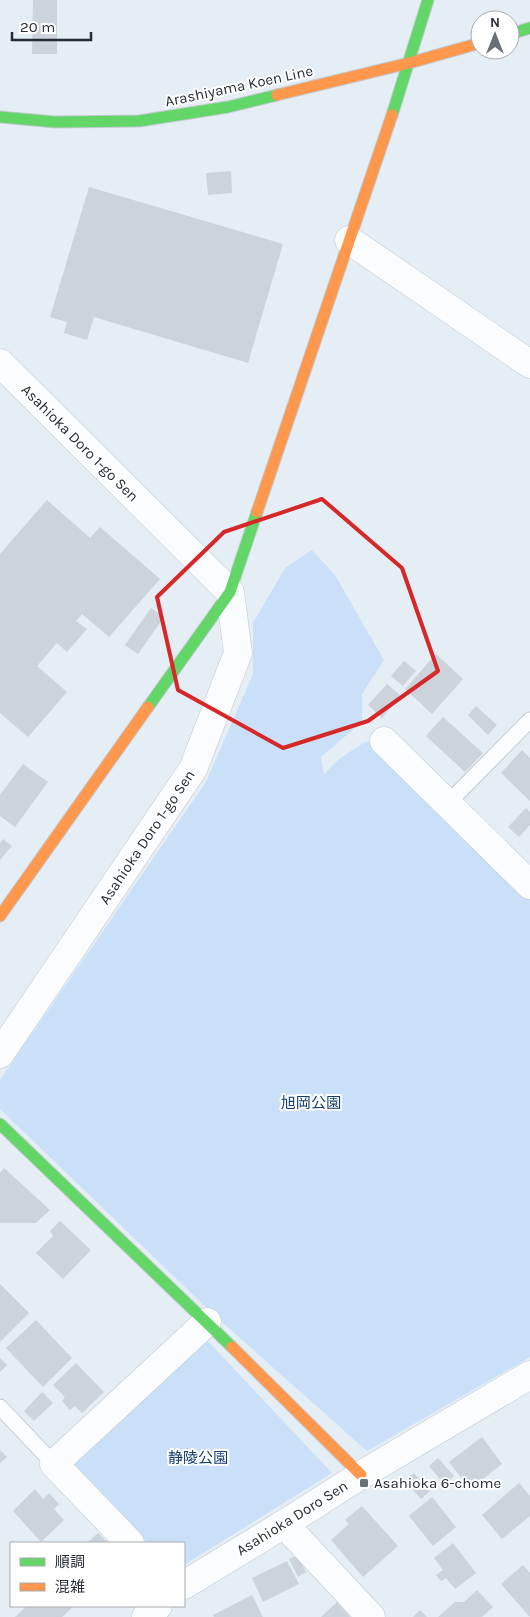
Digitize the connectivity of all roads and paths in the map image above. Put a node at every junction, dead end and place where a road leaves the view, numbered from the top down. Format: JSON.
{"nodes":[{"id":1,"x":428,"y":0,"type":"edge"},
{"id":2,"x":470,"y":46,"type":"edge"},
{"id":3,"x":409,"y":63,"type":"junction"},
{"id":4,"x":0,"y":117,"type":"edge"},
{"id":5,"x":349,"y":240,"type":"junction"},
{"id":6,"x":0,"y":363,"type":"edge"},
{"id":7,"x":530,"y":364,"type":"edge"},
{"id":8,"x":230,"y":592,"type":"junction"},
{"id":9,"x":530,"y":720,"type":"edge"},
{"id":10,"x":384,"y":741,"type":"dead end"},
{"id":11,"x":448,"y":803,"type":"junction"},
{"id":12,"x":530,"y":885,"type":"edge"},
{"id":13,"x":0,"y":916,"type":"edge"},
{"id":14,"x":0,"y":1054,"type":"edge"},
{"id":15,"x":0,"y":1124,"type":"edge"},
{"id":16,"x":207,"y":1322,"type":"junction"},
{"id":17,"x":530,"y":1376,"type":"edge"},
{"id":18,"x":0,"y":1407,"type":"edge"},
{"id":19,"x":54,"y":1464,"type":"junction"},
{"id":20,"x":361,"y":1475,"type":"junction"},
{"id":21,"x":284,"y":1524,"type":"junction"},
{"id":22,"x":129,"y":1542,"type":"edge"},
{"id":23,"x":185,"y":1584,"type":"edge"},
{"id":24,"x":157,"y":1607,"type":"edge"},
{"id":25,"x":146,"y":1617,"type":"edge"},
{"id":26,"x":371,"y":1617,"type":"edge"}],
"edges":[{"from":1,"to":3,"type":"street"},
{"from":2,"to":3,"type":"street","name":"Arashiyama Koen Line"},
{"from":3,"to":4,"type":"street","name":"Arashiyama Koen Line"},
{"from":3,"to":5,"type":"street"},
{"from":5,"to":7,"type":"street"},
{"from":5,"to":8,"type":"street"},
{"from":6,"to":8,"type":"street","name":"Asahioka Doro 1-go Sen"},
{"from":8,"to":13,"type":"street"},
{"from":8,"to":14,"type":"street","name":"Asahioka Doro 1-go Sen"},
{"from":9,"to":11,"type":"lane"},
{"from":10,"to":11,"type":"street"},
{"from":11,"to":12,"type":"street"},
{"from":15,"to":16,"type":"street"},
{"from":16,"to":19,"type":"street"},
{"from":16,"to":20,"type":"street"},
{"from":17,"to":20,"type":"street","name":"Asahioka Doro Sen"},
{"from":18,"to":19,"type":"lane"},
{"from":19,"to":22,"type":"street"},
{"from":20,"to":21,"type":"street","name":"Asahioka Doro Sen"},
{"from":21,"to":23,"type":"street","name":"Asahioka Doro Sen"},
{"from":21,"to":26,"type":"street"},
{"from":24,"to":25,"type":"street"}]}
